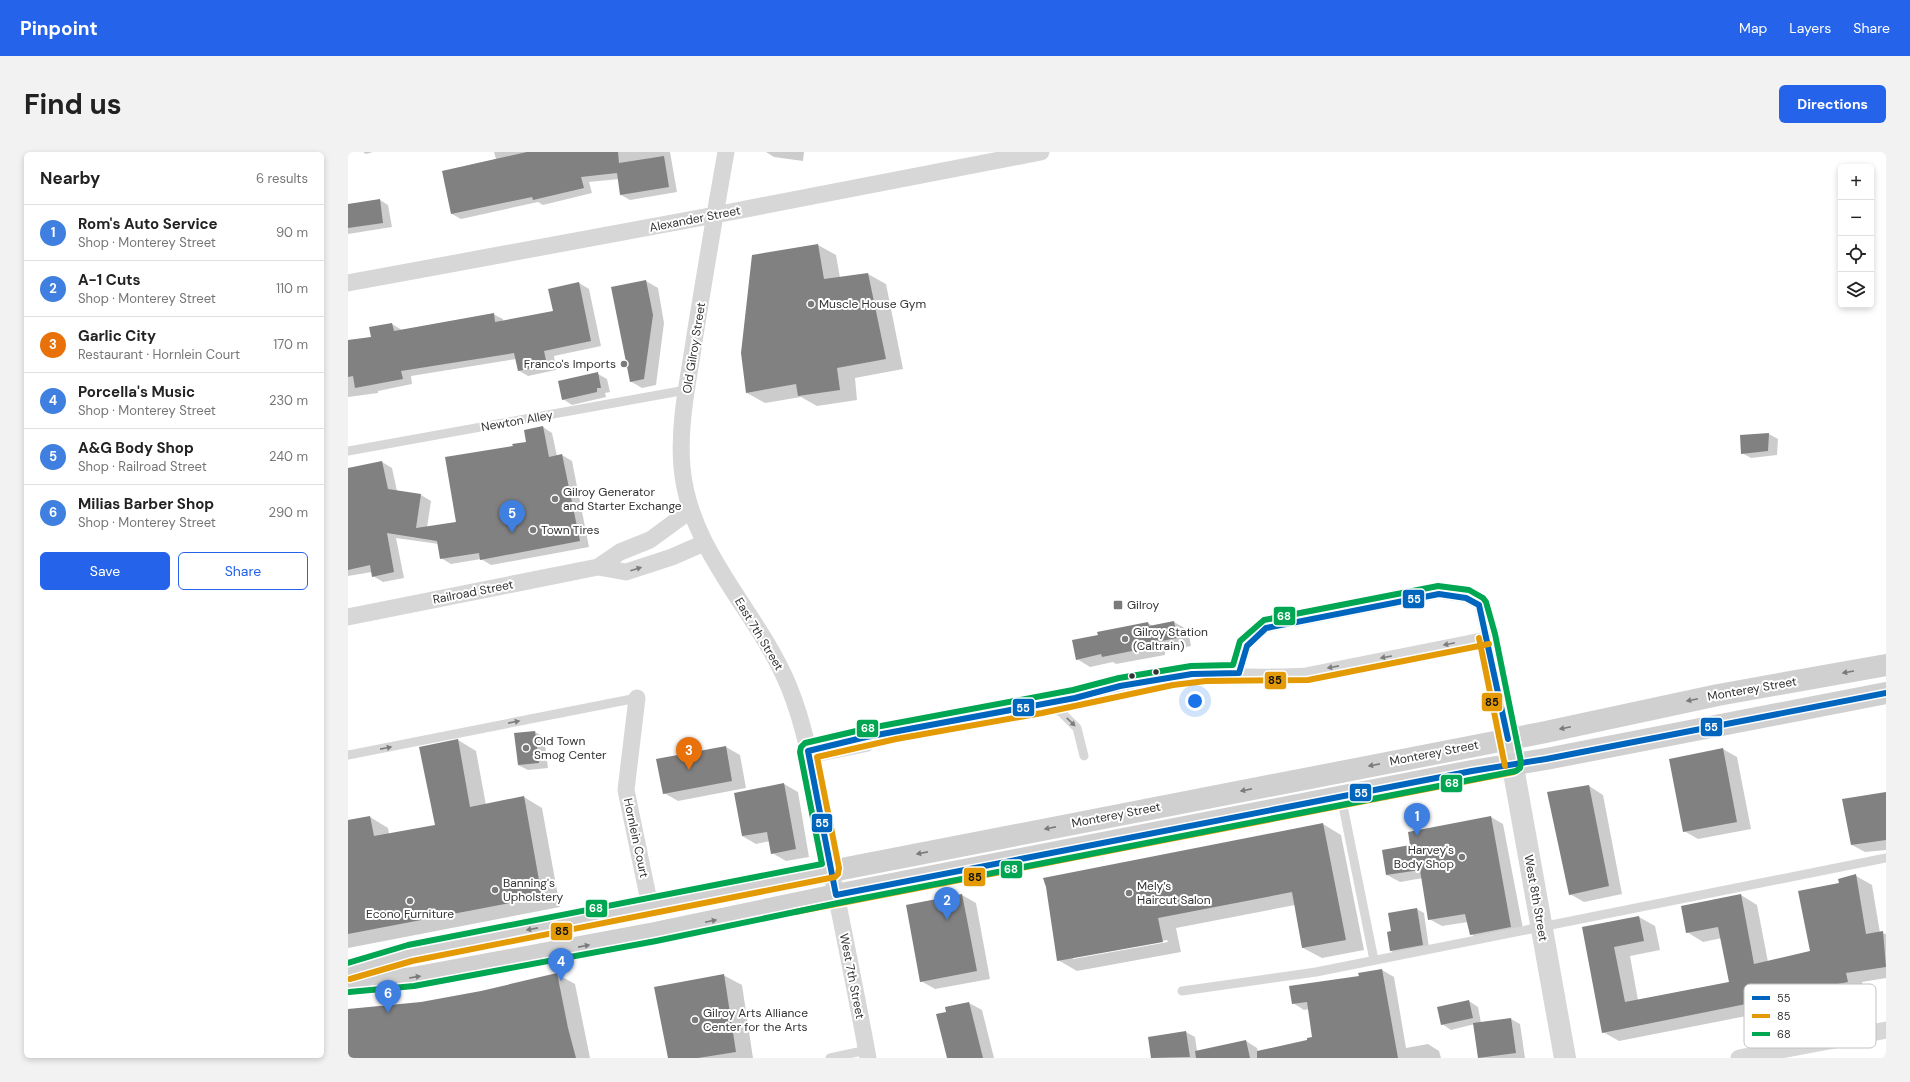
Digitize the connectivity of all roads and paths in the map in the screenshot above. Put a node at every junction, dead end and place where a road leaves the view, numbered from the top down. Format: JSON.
{"nodes":[{"id":1,"x":726,"y":152,"type":"edge"},
{"id":2,"x":1041,"y":152,"type":"edge"},
{"id":3,"x":715,"y":215,"type":"junction"},
{"id":4,"x":348,"y":283,"type":"edge"},
{"id":5,"x":686,"y":390,"type":"junction"},
{"id":6,"x":348,"y":451,"type":"edge"},
{"id":7,"x":691,"y":510,"type":"junction"},
{"id":8,"x":704,"y":542,"type":"junction"},
{"id":9,"x":598,"y":567,"type":"junction"},
{"id":10,"x":348,"y":616,"type":"edge"},
{"id":11,"x":1487,"y":636,"type":"junction"},
{"id":12,"x":1886,"y":665,"type":"edge"},
{"id":13,"x":1239,"y":673,"type":"junction"},
{"id":14,"x":1886,"y":693,"type":"edge"},
{"id":15,"x":637,"y":698,"type":"joint"},
{"id":16,"x":1039,"y":705,"type":"junction"},
{"id":17,"x":1508,"y":738,"type":"junction"},
{"id":18,"x":868,"y":747,"type":"dead end"},
{"id":19,"x":348,"y":755,"type":"edge"},
{"id":20,"x":808,"y":755,"type":"junction"},
{"id":21,"x":1084,"y":756,"type":"dead end"},
{"id":22,"x":1513,"y":764,"type":"junction"},
{"id":23,"x":1341,"y":796,"type":"junction"},
{"id":24,"x":1886,"y":858,"type":"edge"},
{"id":25,"x":831,"y":870,"type":"junction"},
{"id":26,"x":836,"y":895,"type":"junction"},
{"id":27,"x":650,"y":906,"type":"junction"},
{"id":28,"x":1541,"y":926,"type":"junction"},
{"id":29,"x":1374,"y":960,"type":"junction"},
{"id":30,"x":348,"y":971,"type":"edge"},
{"id":31,"x":348,"y":984,"type":"edge"},
{"id":32,"x":1182,"y":991,"type":"dead end"},
{"id":33,"x":1886,"y":1030,"type":"edge"},
{"id":34,"x":1876,"y":1032,"type":"edge"},
{"id":35,"x":1792,"y":1048,"type":"edge"},
{"id":36,"x":868,"y":1054,"type":"edge"},
{"id":37,"x":830,"y":1058,"type":"edge"},
{"id":38,"x":1565,"y":1058,"type":"edge"},
{"id":39,"x":1739,"y":1058,"type":"edge"}],
"edges":[{"from":1,"to":3,"type":"street","name":"Old Gilroy Street"},
{"from":2,"to":3,"type":"street","name":"Alexander Street"},
{"from":3,"to":4,"type":"street","name":"Alexander Street"},
{"from":3,"to":5,"type":"street","name":"Old Gilroy Street"},
{"from":5,"to":6,"type":"lane","name":"Newton Alley"},
{"from":5,"to":7,"type":"street","name":"Old Gilroy Street"},
{"from":7,"to":8,"type":"street","name":"Old Gilroy Street"},
{"from":7,"to":9,"type":"street","name":"Railroad Street"},
{"from":9,"to":8,"type":"street","name":"Railroad Street","one_way":true},
{"from":8,"to":20,"type":"street","name":"East 7th Street"},
{"from":9,"to":10,"type":"street","name":"Railroad Street"},
{"from":11,"to":13,"type":"lane","one_way":true},
{"from":11,"to":13,"type":"lane"},
{"from":11,"to":17,"type":"lane"},
{"from":12,"to":17,"type":"main road","name":"Monterey Street","one_way":true},
{"from":13,"to":16,"type":"lane"},
{"from":14,"to":22,"type":"main road","name":"Monterey Street"},
{"from":19,"to":15,"type":"lane","one_way":true},
{"from":15,"to":27,"type":"street","name":"Hornlein Court"},
{"from":16,"to":20,"type":"lane"},
{"from":16,"to":21,"type":"lane","one_way":true},
{"from":17,"to":22,"type":"street","name":"West 8th Street"},
{"from":17,"to":25,"type":"main road","name":"Monterey Street","one_way":true},
{"from":18,"to":20,"type":"lane"},
{"from":20,"to":25,"type":"street","name":"East 7th Street"},
{"from":22,"to":23,"type":"main road","name":"Monterey Street"},
{"from":22,"to":28,"type":"street","name":"West 8th Street"},
{"from":23,"to":26,"type":"main road","name":"Monterey Street"},
{"from":23,"to":29,"type":"lane"},
{"from":24,"to":28,"type":"lane"},
{"from":25,"to":26,"type":"street","name":"East 7th Street"},
{"from":25,"to":27,"type":"main road","name":"Monterey Street"},
{"from":31,"to":26,"type":"main road","name":"Monterey Street","one_way":true},
{"from":26,"to":36,"type":"street","name":"West 7th Street"},
{"from":27,"to":30,"type":"main road","name":"Monterey Street","one_way":true},
{"from":28,"to":29,"type":"lane"},
{"from":28,"to":38,"type":"street","name":"West 8th Street"},
{"from":29,"to":32,"type":"lane"},
{"from":33,"to":34,"type":"street"},
{"from":35,"to":39,"type":"street"},
{"from":36,"to":37,"type":"lane"}]}
